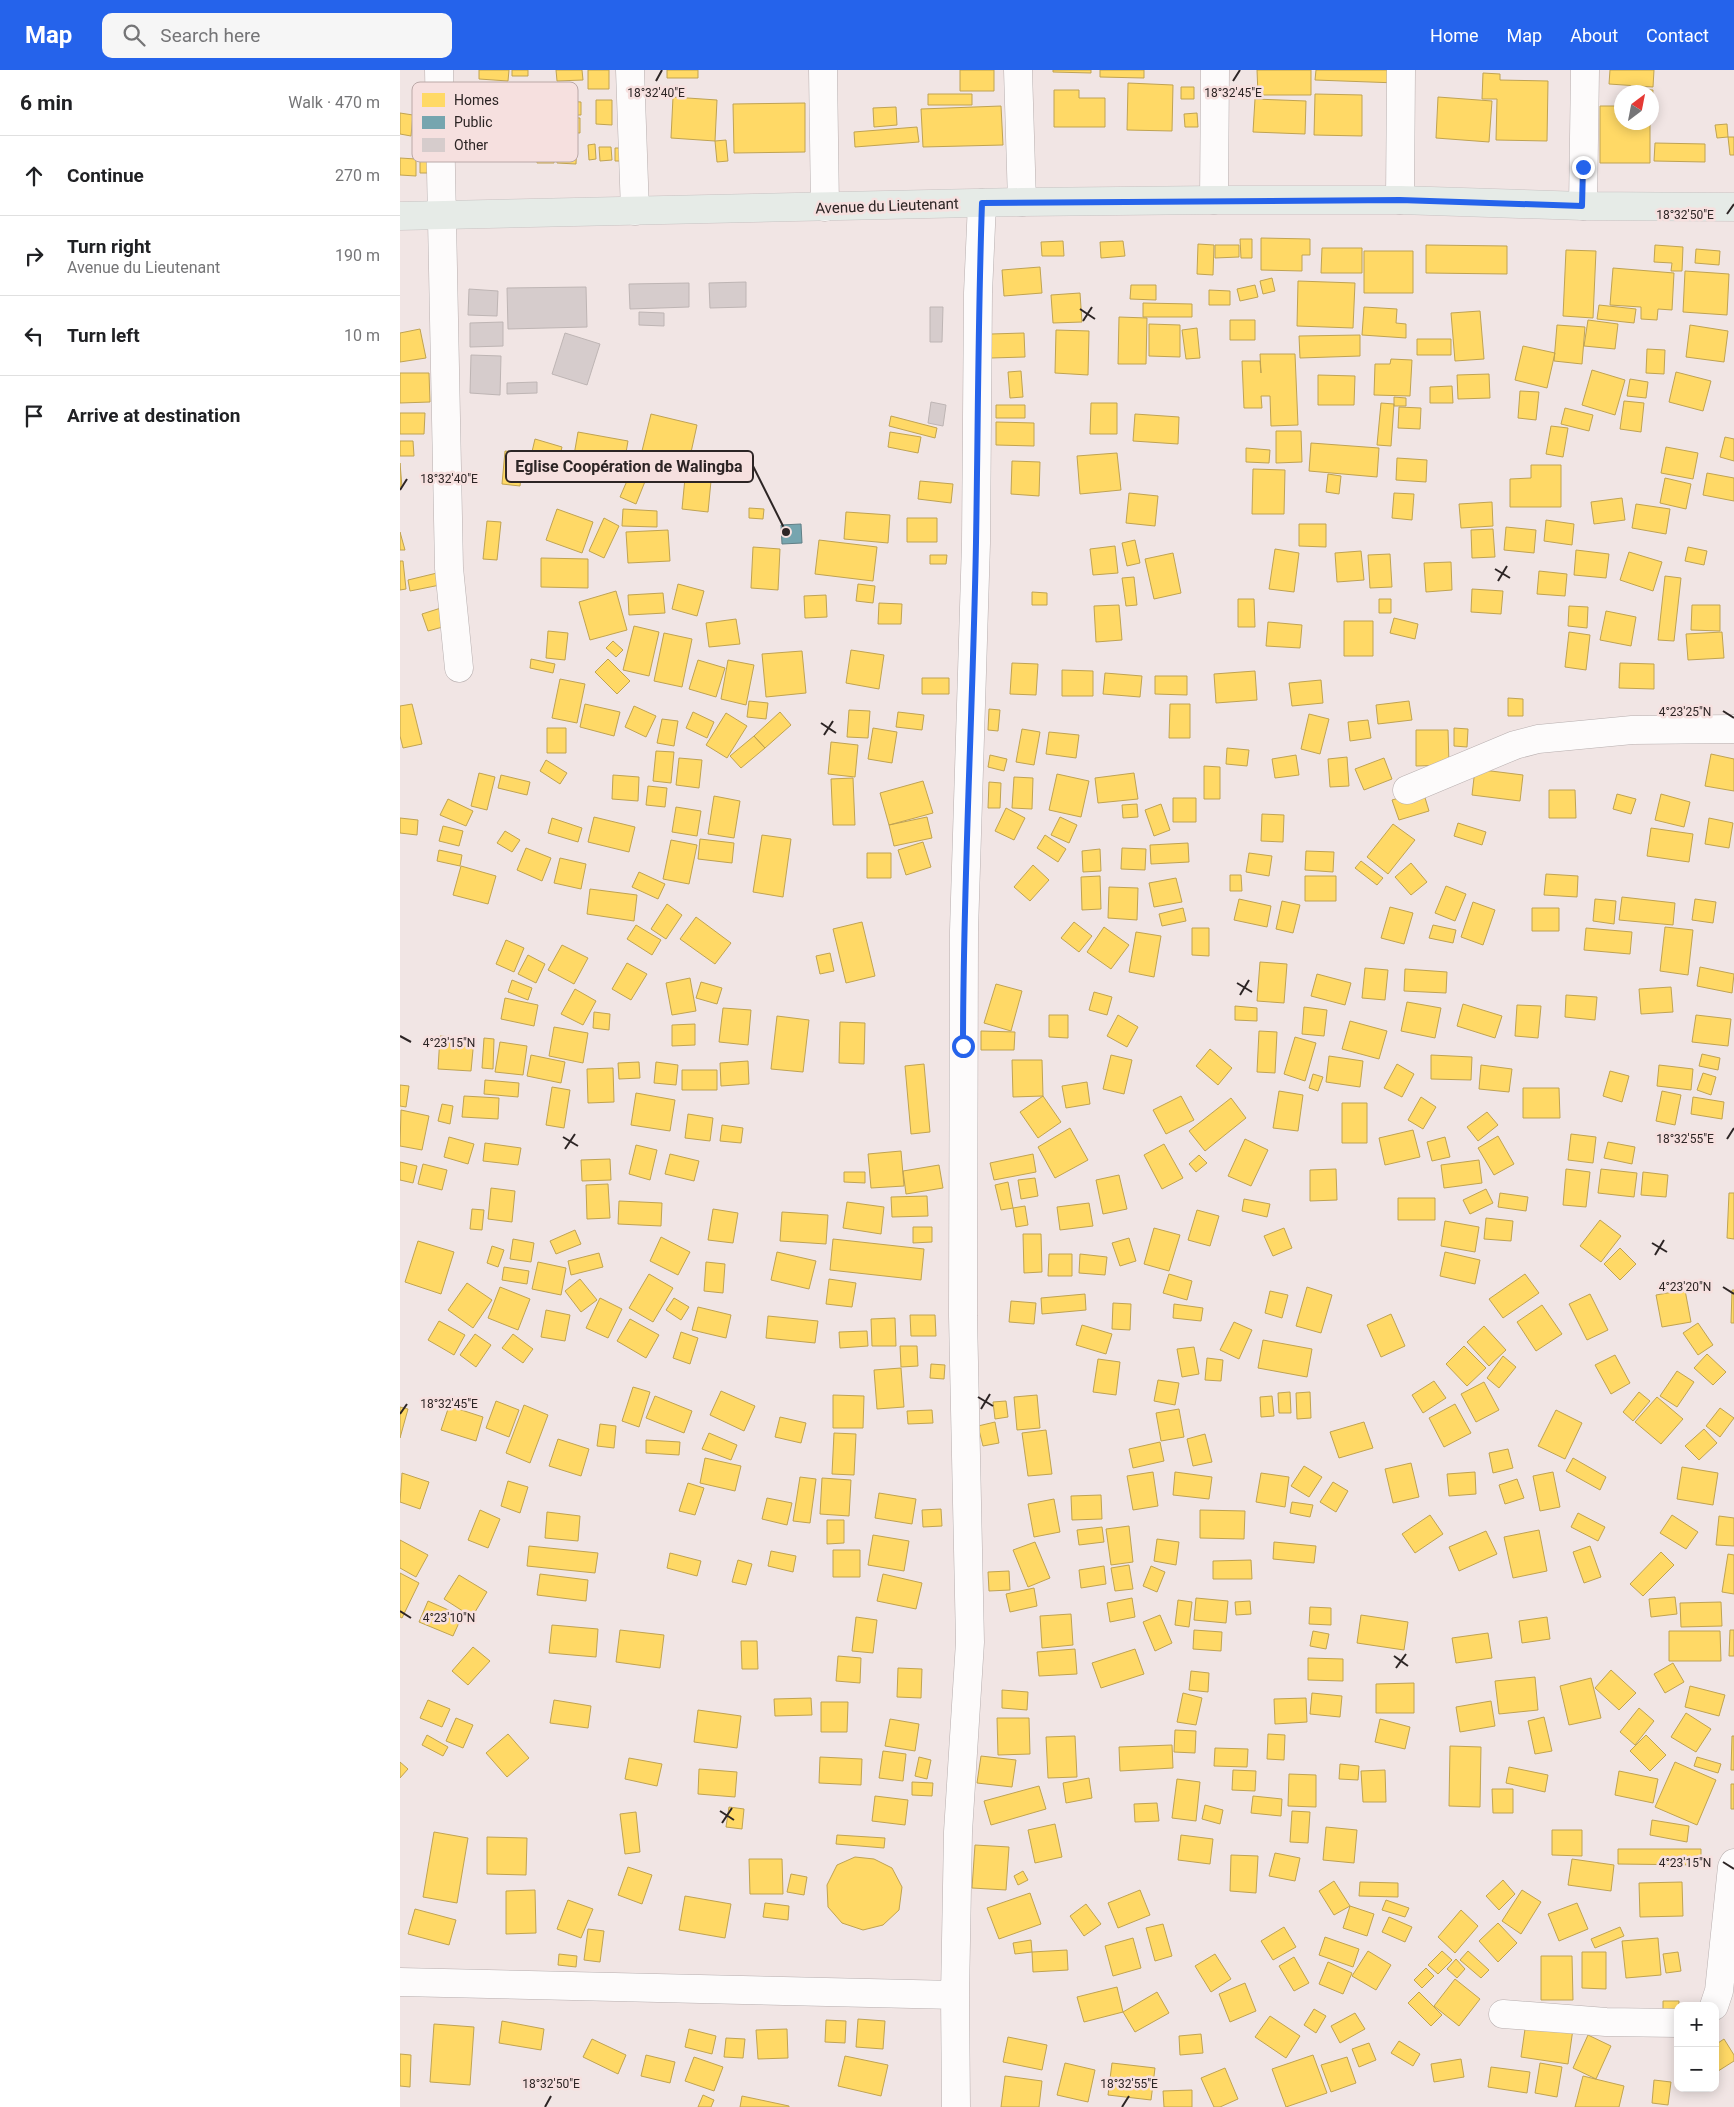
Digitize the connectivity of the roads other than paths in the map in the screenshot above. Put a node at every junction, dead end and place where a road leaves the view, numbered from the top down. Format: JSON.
{"nodes":[{"id":1,"x":630,"y":70,"type":"edge"},
{"id":2,"x":823,"y":70,"type":"edge"},
{"id":3,"x":1018,"y":70,"type":"edge"},
{"id":4,"x":1215,"y":70,"type":"edge"},
{"id":5,"x":1401,"y":70,"type":"edge"},
{"id":6,"x":1585,"y":70,"type":"edge"},
{"id":7,"x":442,"y":162,"type":"edge"},
{"id":8,"x":1214,"y":200,"type":"junction"},
{"id":9,"x":1400,"y":200,"type":"junction"},
{"id":10,"x":1022,"y":202,"type":"junction"},
{"id":11,"x":982,"y":203,"type":"junction"},
{"id":12,"x":1582,"y":206,"type":"junction"},
{"id":13,"x":825,"y":207,"type":"junction"},
{"id":14,"x":1734,"y":208,"type":"edge"},
{"id":15,"x":634,"y":211,"type":"junction"},
{"id":16,"x":443,"y":213,"type":"junction"},
{"id":17,"x":400,"y":216,"type":"edge"},
{"id":18,"x":459,"y":668,"type":"dead end"},
{"id":19,"x":1734,"y":729,"type":"edge"},
{"id":20,"x":1407,"y":790,"type":"dead end"},
{"id":21,"x":1734,"y":1863,"type":"edge"},
{"id":22,"x":400,"y":1982,"type":"edge"},
{"id":23,"x":955,"y":1995,"type":"junction"},
{"id":24,"x":1715,"y":2002,"type":"edge"},
{"id":25,"x":1503,"y":2014,"type":"dead end"},
{"id":26,"x":1674,"y":2023,"type":"edge"},
{"id":27,"x":956,"y":2107,"type":"edge"}],
"edges":[{"from":1,"to":15,"type":"street"},
{"from":2,"to":13,"type":"street"},
{"from":3,"to":10,"type":"street"},
{"from":4,"to":8,"type":"street"},
{"from":5,"to":9,"type":"street"},
{"from":6,"to":12,"type":"street"},
{"from":7,"to":16,"type":"street"},
{"from":8,"to":9,"type":"main road","name":"Avenue du Lieutenant"},
{"from":8,"to":10,"type":"main road","name":"Avenue du Lieutenant"},
{"from":9,"to":12,"type":"main road","name":"Avenue du Lieutenant"},
{"from":10,"to":11,"type":"main road","name":"Avenue du Lieutenant"},
{"from":11,"to":13,"type":"main road","name":"Avenue du Lieutenant"},
{"from":11,"to":23,"type":"street"},
{"from":12,"to":14,"type":"main road","name":"Avenue du Lieutenant"},
{"from":13,"to":15,"type":"main road","name":"Avenue du Lieutenant"},
{"from":15,"to":16,"type":"main road","name":"Avenue du Lieutenant"},
{"from":16,"to":17,"type":"main road","name":"Avenue du Lieutenant"},
{"from":16,"to":18,"type":"street"},
{"from":19,"to":20,"type":"street"},
{"from":21,"to":24,"type":"street"},
{"from":22,"to":23,"type":"street"},
{"from":23,"to":27,"type":"street"},
{"from":25,"to":26,"type":"street"}]}
